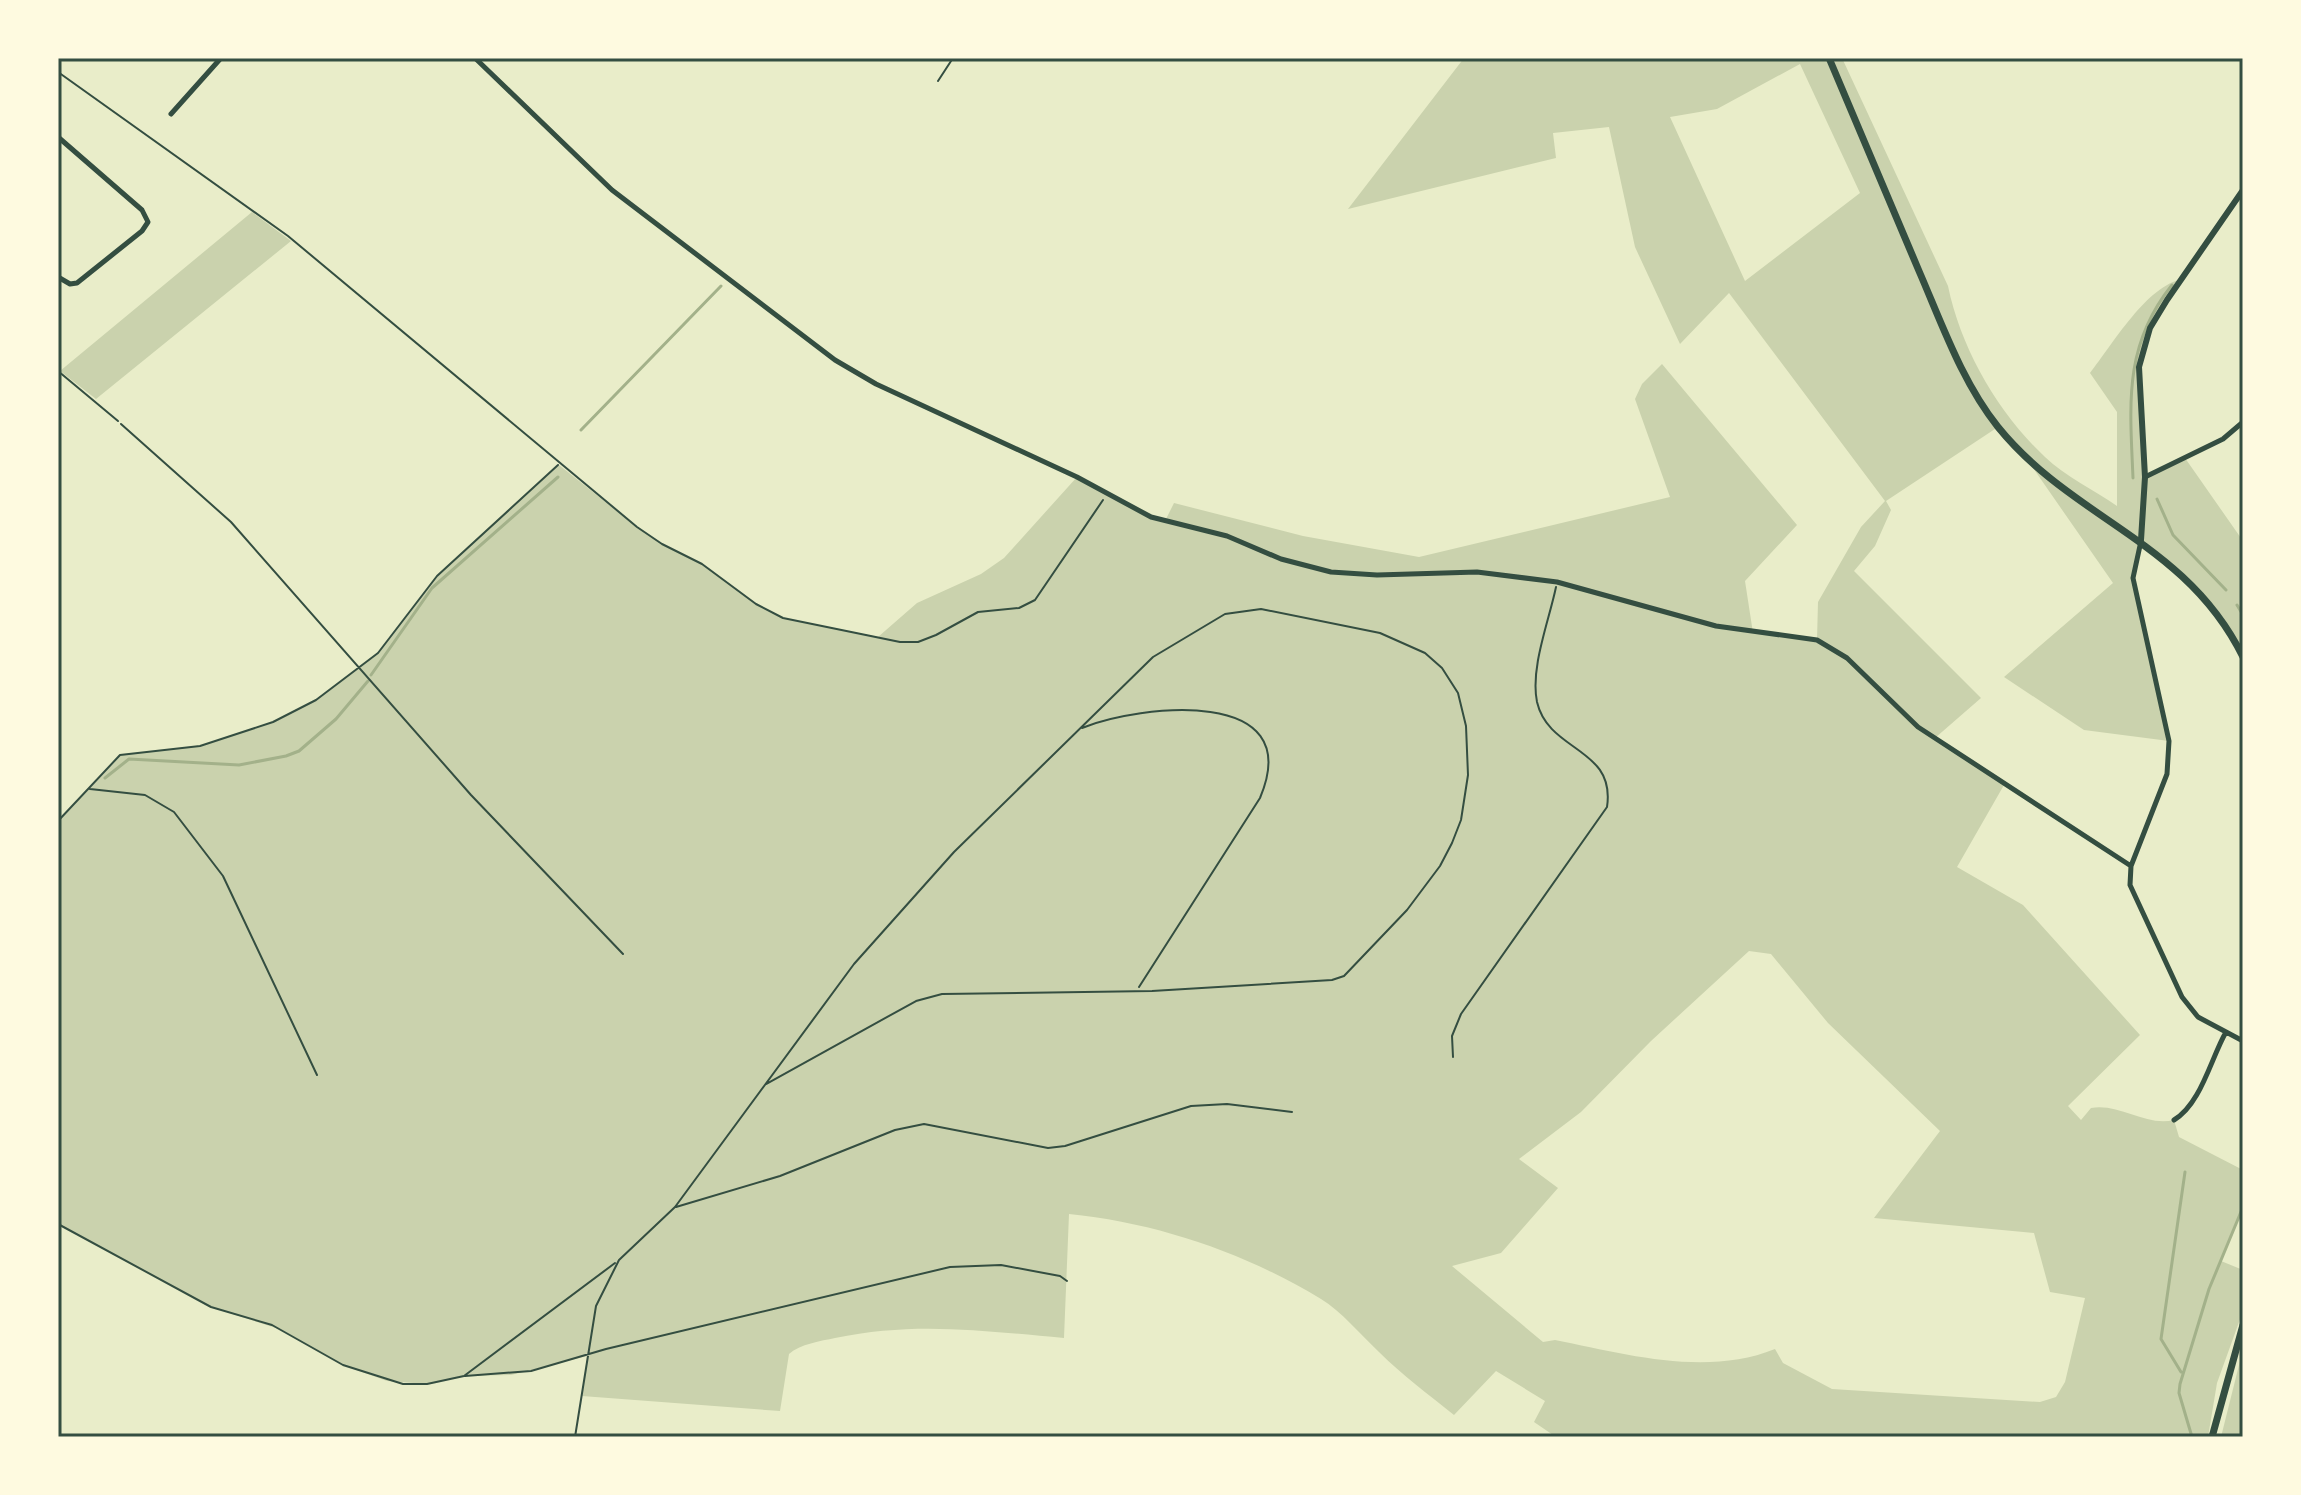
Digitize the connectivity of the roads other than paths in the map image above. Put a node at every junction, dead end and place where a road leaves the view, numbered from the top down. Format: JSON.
{"nodes":[{"id":1,"x":221,"y":58,"type":"edge"},
{"id":2,"x":475,"y":58,"type":"edge"},
{"id":3,"x":1829,"y":58,"type":"edge"},
{"id":4,"x":171,"y":114,"type":"dead end"},
{"id":5,"x":58,"y":137,"type":"edge"},
{"id":6,"x":2243,"y":190,"type":"edge"},
{"id":7,"x":58,"y":277,"type":"edge"},
{"id":8,"x":58,"y":371,"type":"edge"},
{"id":9,"x":118,"y":421,"type":"road end"},
{"id":10,"x":2243,"y":422,"type":"edge"},
{"id":11,"x":2145,"y":477,"type":"junction"},
{"id":12,"x":2141,"y":540,"type":"junction"},
{"id":13,"x":2243,"y":657,"type":"edge"},
{"id":14,"x":2131,"y":866,"type":"junction"},
{"id":15,"x":2243,"y":1030,"type":"edge"},
{"id":16,"x":2226,"y":1032,"type":"junction"},
{"id":17,"x":2241,"y":1040,"type":"edge"},
{"id":18,"x":2174,"y":1120,"type":"dead end"},
{"id":19,"x":2243,"y":1325,"type":"edge"},
{"id":20,"x":2212,"y":1437,"type":"edge"}],
"edges":[{"from":1,"to":4,"type":"street"},
{"from":2,"to":14,"type":"street"},
{"from":3,"to":12,"type":"main road"},
{"from":5,"to":7,"type":"street"},
{"from":6,"to":11,"type":"street"},
{"from":8,"to":9,"type":"lane"},
{"from":10,"to":11,"type":"street"},
{"from":11,"to":12,"type":"street"},
{"from":12,"to":13,"type":"main road"},
{"from":12,"to":14,"type":"street"},
{"from":14,"to":16,"type":"street"},
{"from":15,"to":17,"type":"street"},
{"from":16,"to":17,"type":"street"},
{"from":16,"to":18,"type":"street"},
{"from":19,"to":20,"type":"main road"}]}
